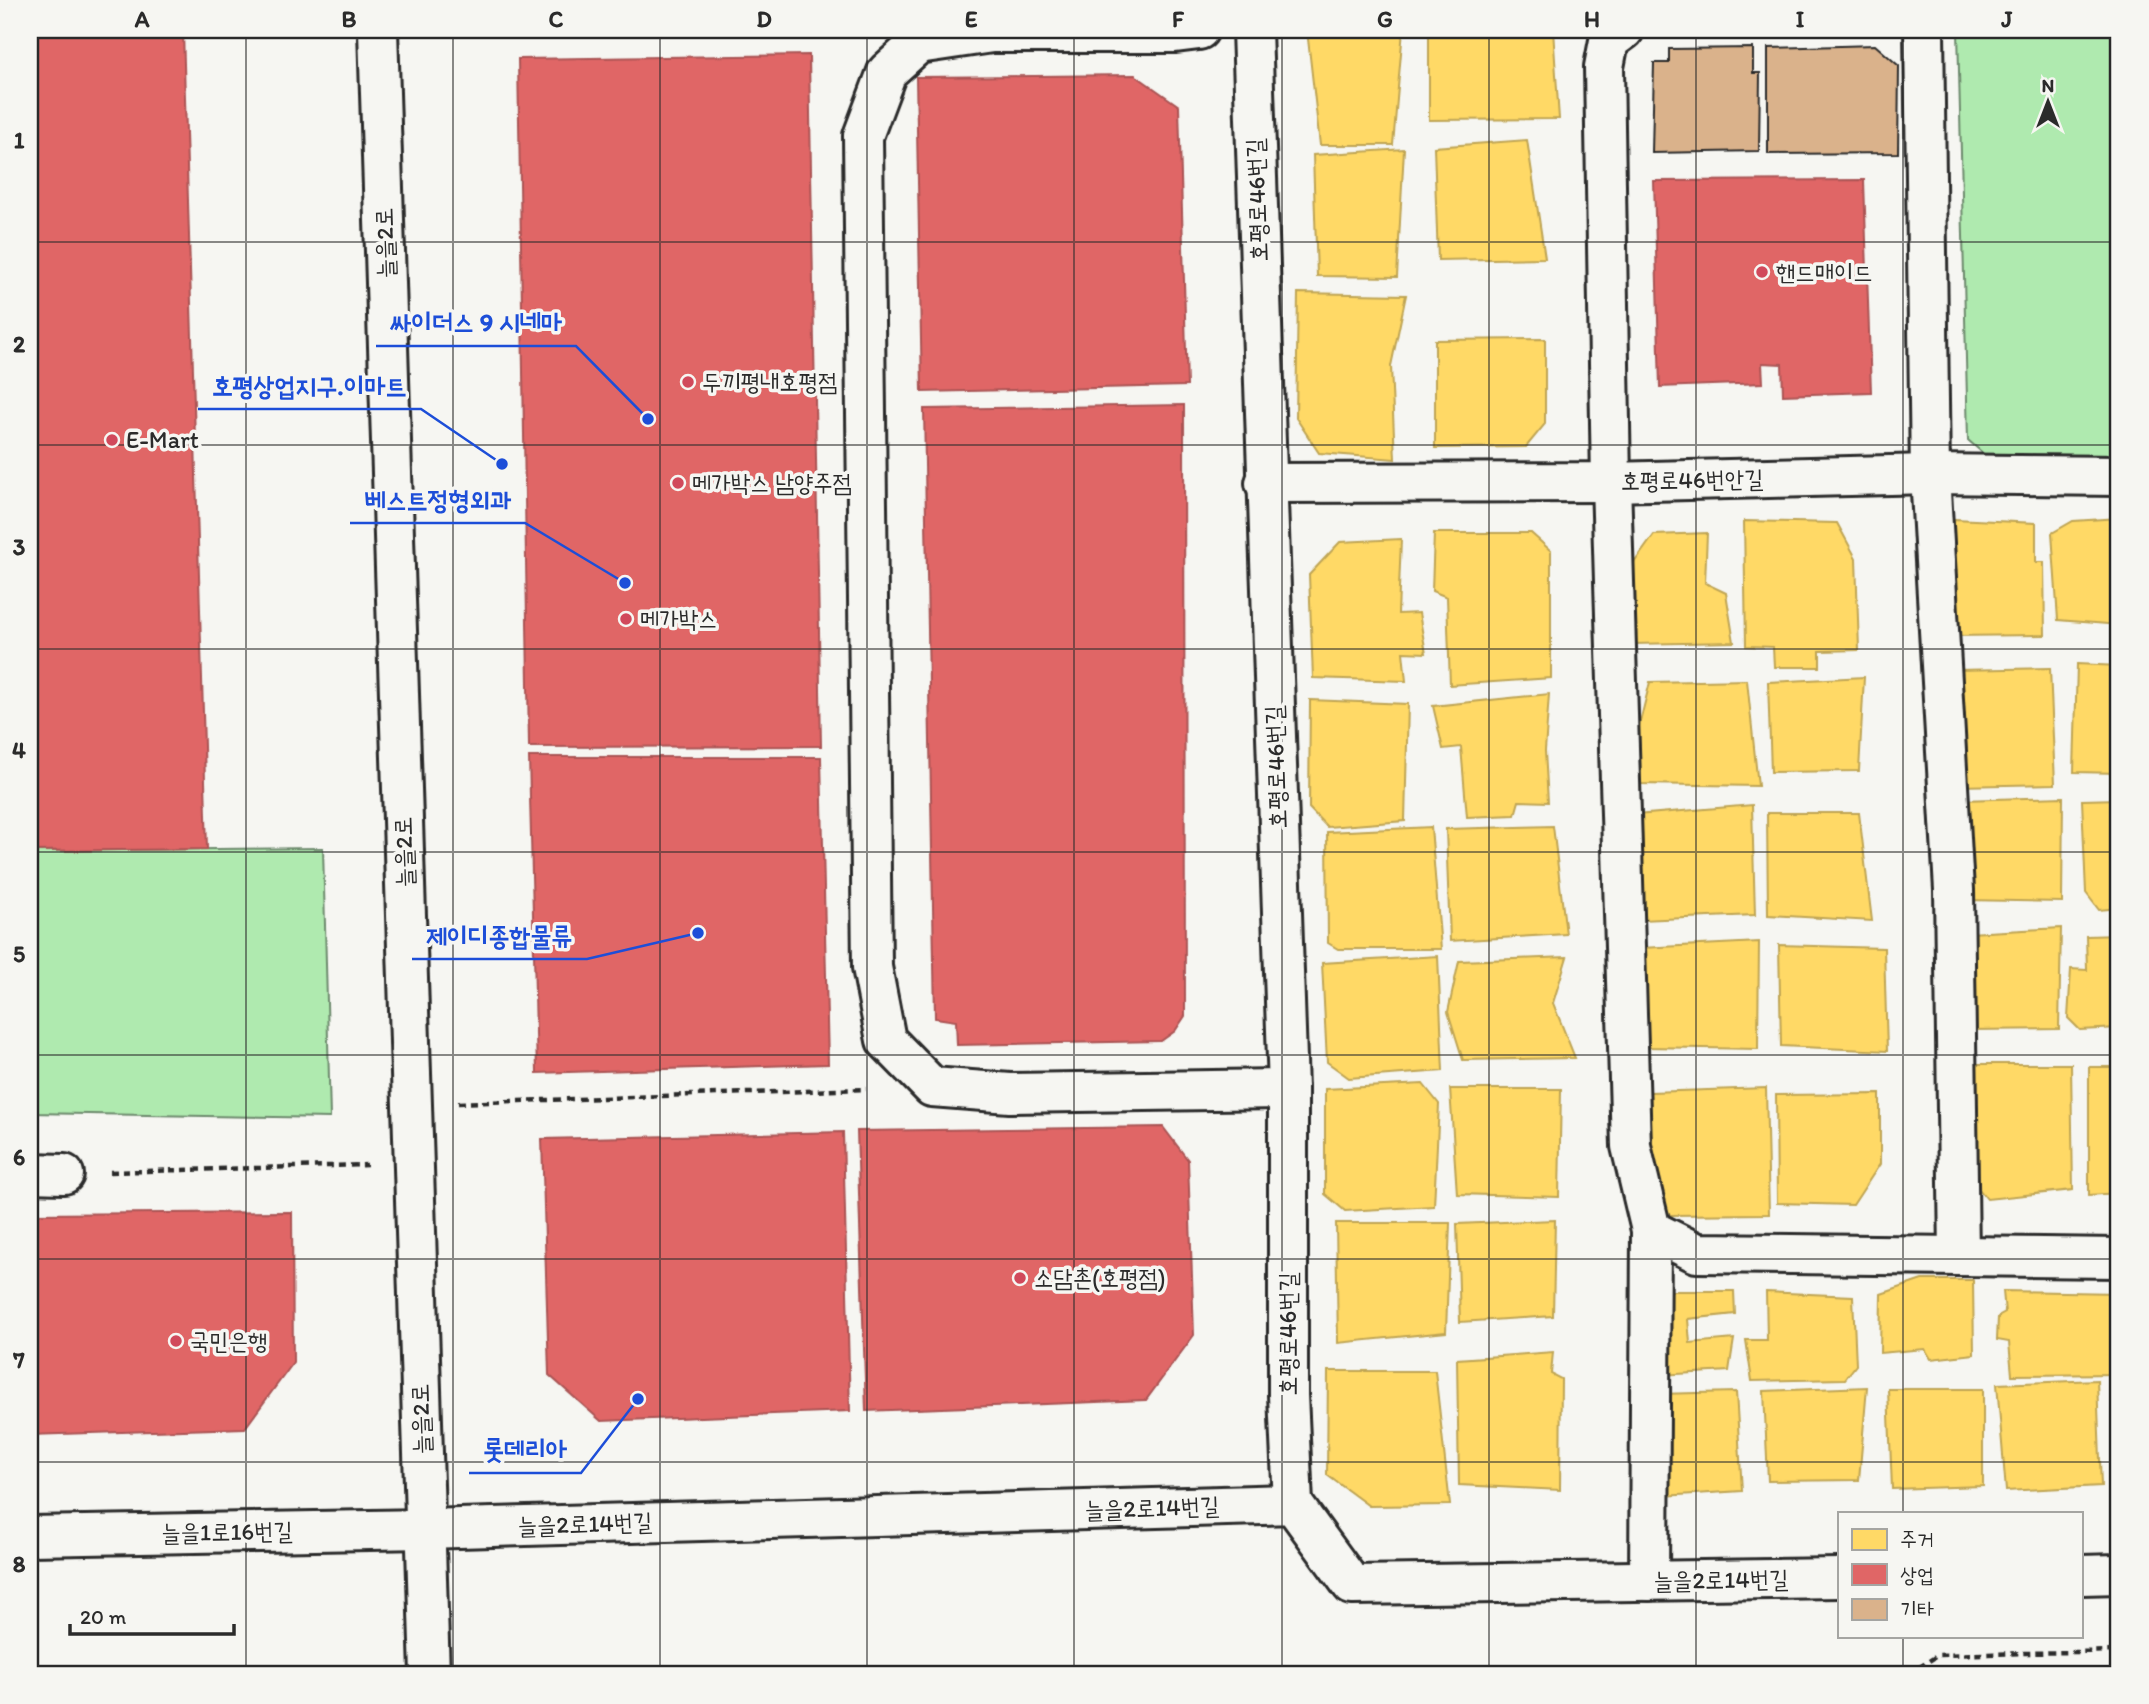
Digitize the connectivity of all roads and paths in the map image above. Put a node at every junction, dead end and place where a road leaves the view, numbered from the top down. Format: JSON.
{"nodes":[{"id":1,"x":378,"y":30,"type":"edge"},
{"id":2,"x":1199,"y":30,"type":"edge"},
{"id":3,"x":1252,"y":30,"type":"edge"},
{"id":4,"x":1924,"y":30,"type":"edge"},
{"id":5,"x":1614,"y":33,"type":"edge"},
{"id":6,"x":1930,"y":474,"type":"junction"},
{"id":7,"x":2119,"y":476,"type":"edge"},
{"id":8,"x":1611,"y":482,"type":"junction"},
{"id":9,"x":1265,"y":483,"type":"junction"},
{"id":10,"x":932,"y":1087,"type":"junction"},
{"id":11,"x":1288,"y":1089,"type":"junction"},
{"id":12,"x":412,"y":1104,"type":"junction"},
{"id":13,"x":413,"y":1164,"type":"junction"},
{"id":14,"x":47,"y":1173,"type":"edge"},
{"id":15,"x":1651,"y":1230,"type":"junction"},
{"id":16,"x":1959,"y":1256,"type":"junction"},
{"id":17,"x":2119,"y":1258,"type":"edge"},
{"id":18,"x":1293,"y":1504,"type":"junction"},
{"id":19,"x":425,"y":1529,"type":"junction"},
{"id":20,"x":30,"y":1536,"type":"edge"},
{"id":21,"x":2119,"y":1574,"type":"edge"},
{"id":22,"x":2082,"y":1575,"type":"edge"},
{"id":23,"x":1838,"y":1578,"type":"edge"},
{"id":24,"x":1649,"y":1581,"type":"junction"},
{"id":25,"x":2119,"y":1651,"type":"edge"},
{"id":26,"x":430,"y":1674,"type":"edge"},
{"id":27,"x":1909,"y":1674,"type":"edge"}],
"edges":[{"from":1,"to":12,"type":"street","name":"늘을2로"},
{"from":2,"to":10,"type":"street"},
{"from":3,"to":9,"type":"street","name":"호평로46번길"},
{"from":4,"to":6,"type":"street"},
{"from":5,"to":8,"type":"street"},
{"from":6,"to":7,"type":"street","name":"호평로46번안길"},
{"from":6,"to":8,"type":"street","name":"호평로46번안길"},
{"from":6,"to":16,"type":"street"},
{"from":8,"to":9,"type":"street","name":"호평로46번안길"},
{"from":8,"to":15,"type":"street"},
{"from":9,"to":11,"type":"street","name":"호평로46번길"},
{"from":10,"to":11,"type":"street"},
{"from":10,"to":12,"type":"path"},
{"from":11,"to":18,"type":"street","name":"호평로46번길"},
{"from":12,"to":13,"type":"street","name":"늘을2로"},
{"from":13,"to":14,"type":"path"},
{"from":13,"to":19,"type":"street","name":"늘을2로"},
{"from":15,"to":16,"type":"street"},
{"from":15,"to":24,"type":"street"},
{"from":16,"to":17,"type":"street"},
{"from":18,"to":19,"type":"street","name":"늘을2로14번길"},
{"from":18,"to":24,"type":"street","name":"늘을2로14번길"},
{"from":19,"to":20,"type":"street","name":"늘을1로16번길"},
{"from":19,"to":26,"type":"street","name":"늘을2로"},
{"from":21,"to":22,"type":"street"},
{"from":23,"to":24,"type":"street","name":"늘을2로14번길"},
{"from":25,"to":27,"type":"path"}]}
